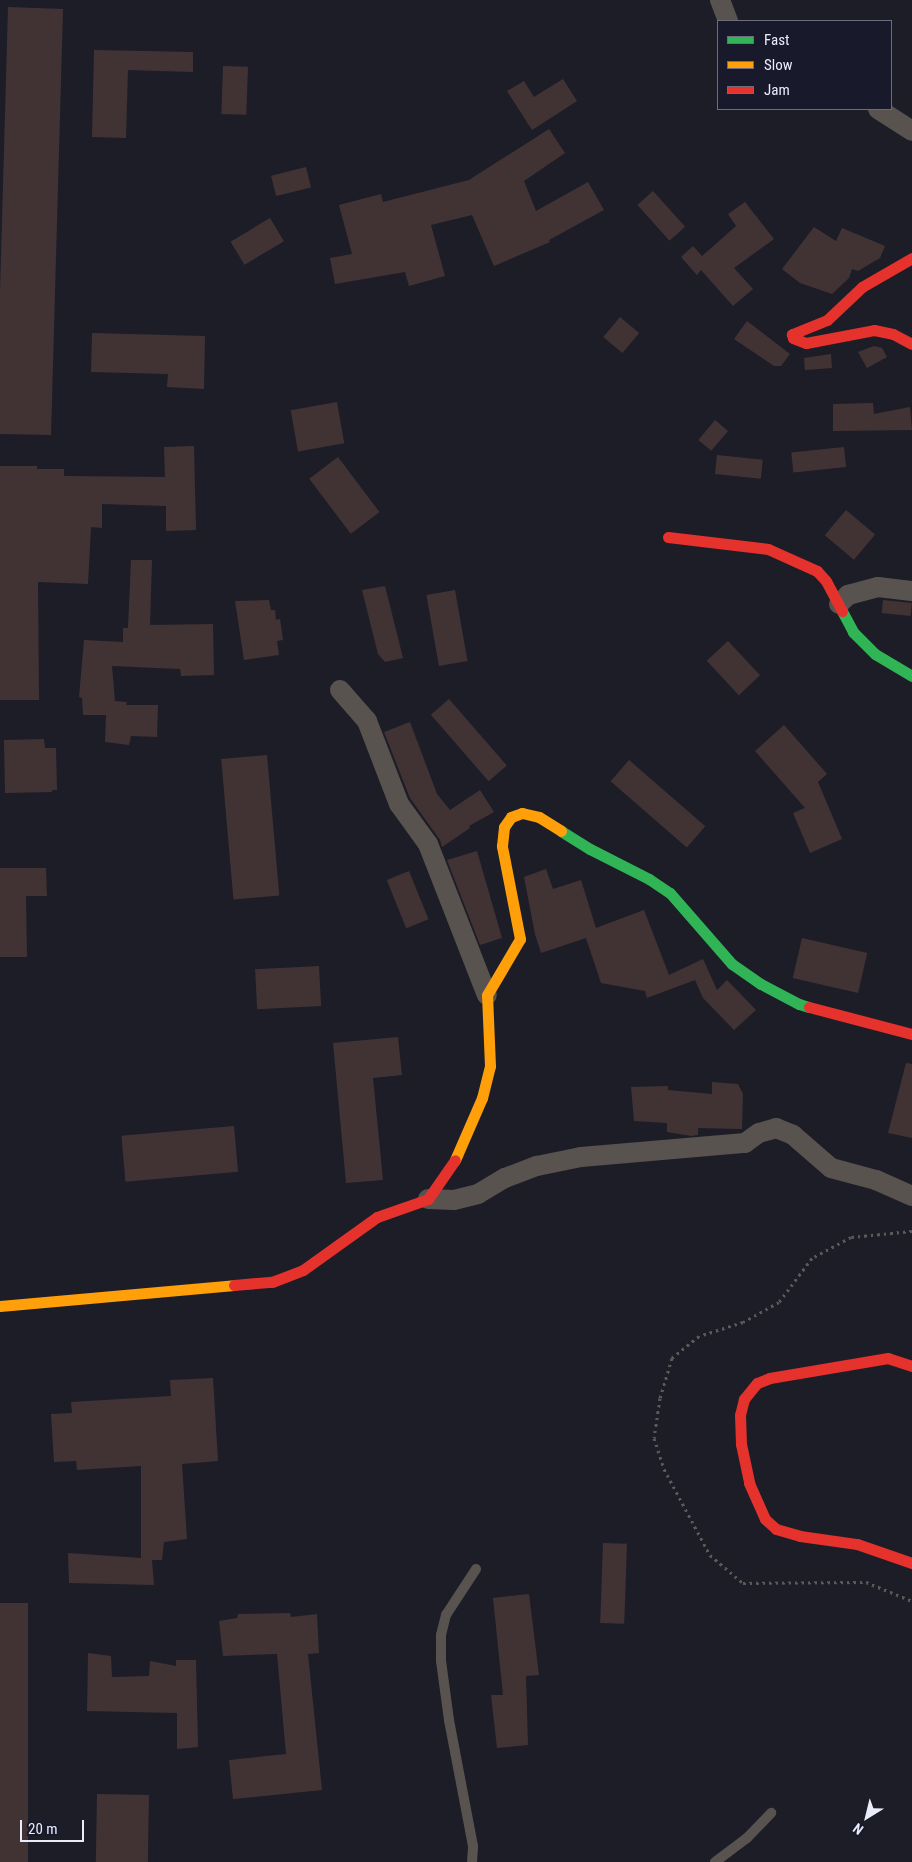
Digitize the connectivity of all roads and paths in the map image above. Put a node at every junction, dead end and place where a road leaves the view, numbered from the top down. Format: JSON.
{"nodes":[{"id":1,"x":720,"y":0,"type":"edge"},
{"id":2,"x":728,"y":20,"type":"edge"},
{"id":3,"x":880,"y":110,"type":"edge"},
{"id":4,"x":912,"y":131,"type":"edge"},
{"id":5,"x":912,"y":258,"type":"edge"},
{"id":6,"x":912,"y":344,"type":"edge"},
{"id":7,"x":668,"y":537,"type":"dead end"},
{"id":8,"x":912,"y":591,"type":"edge"},
{"id":9,"x":839,"y":604,"type":"junction"},
{"id":10,"x":912,"y":676,"type":"edge"},
{"id":11,"x":340,"y":690,"type":"dead end"},
{"id":12,"x":487,"y":995,"type":"junction"},
{"id":13,"x":912,"y":1034,"type":"edge"},
{"id":14,"x":912,"y":1196,"type":"edge"},
{"id":15,"x":428,"y":1199,"type":"junction"},
{"id":16,"x":0,"y":1306,"type":"edge"},
{"id":17,"x":912,"y":1366,"type":"edge"},
{"id":18,"x":912,"y":1563,"type":"edge"},
{"id":19,"x":476,"y":1569,"type":"dead end"},
{"id":20,"x":771,"y":1813,"type":"dead end"},
{"id":21,"x":472,"y":1862,"type":"edge"},
{"id":22,"x":715,"y":1862,"type":"edge"}],
"edges":[{"from":1,"to":2,"type":"street"},
{"from":3,"to":4,"type":"street"},
{"from":5,"to":6,"type":"street"},
{"from":7,"to":9,"type":"street"},
{"from":8,"to":9,"type":"street"},
{"from":9,"to":10,"type":"street"},
{"from":11,"to":12,"type":"street"},
{"from":12,"to":13,"type":"street"},
{"from":12,"to":15,"type":"street"},
{"from":14,"to":15,"type":"street"},
{"from":15,"to":16,"type":"street"},
{"from":17,"to":18,"type":"street"},
{"from":19,"to":21,"type":"lane"},
{"from":20,"to":22,"type":"lane"}]}
